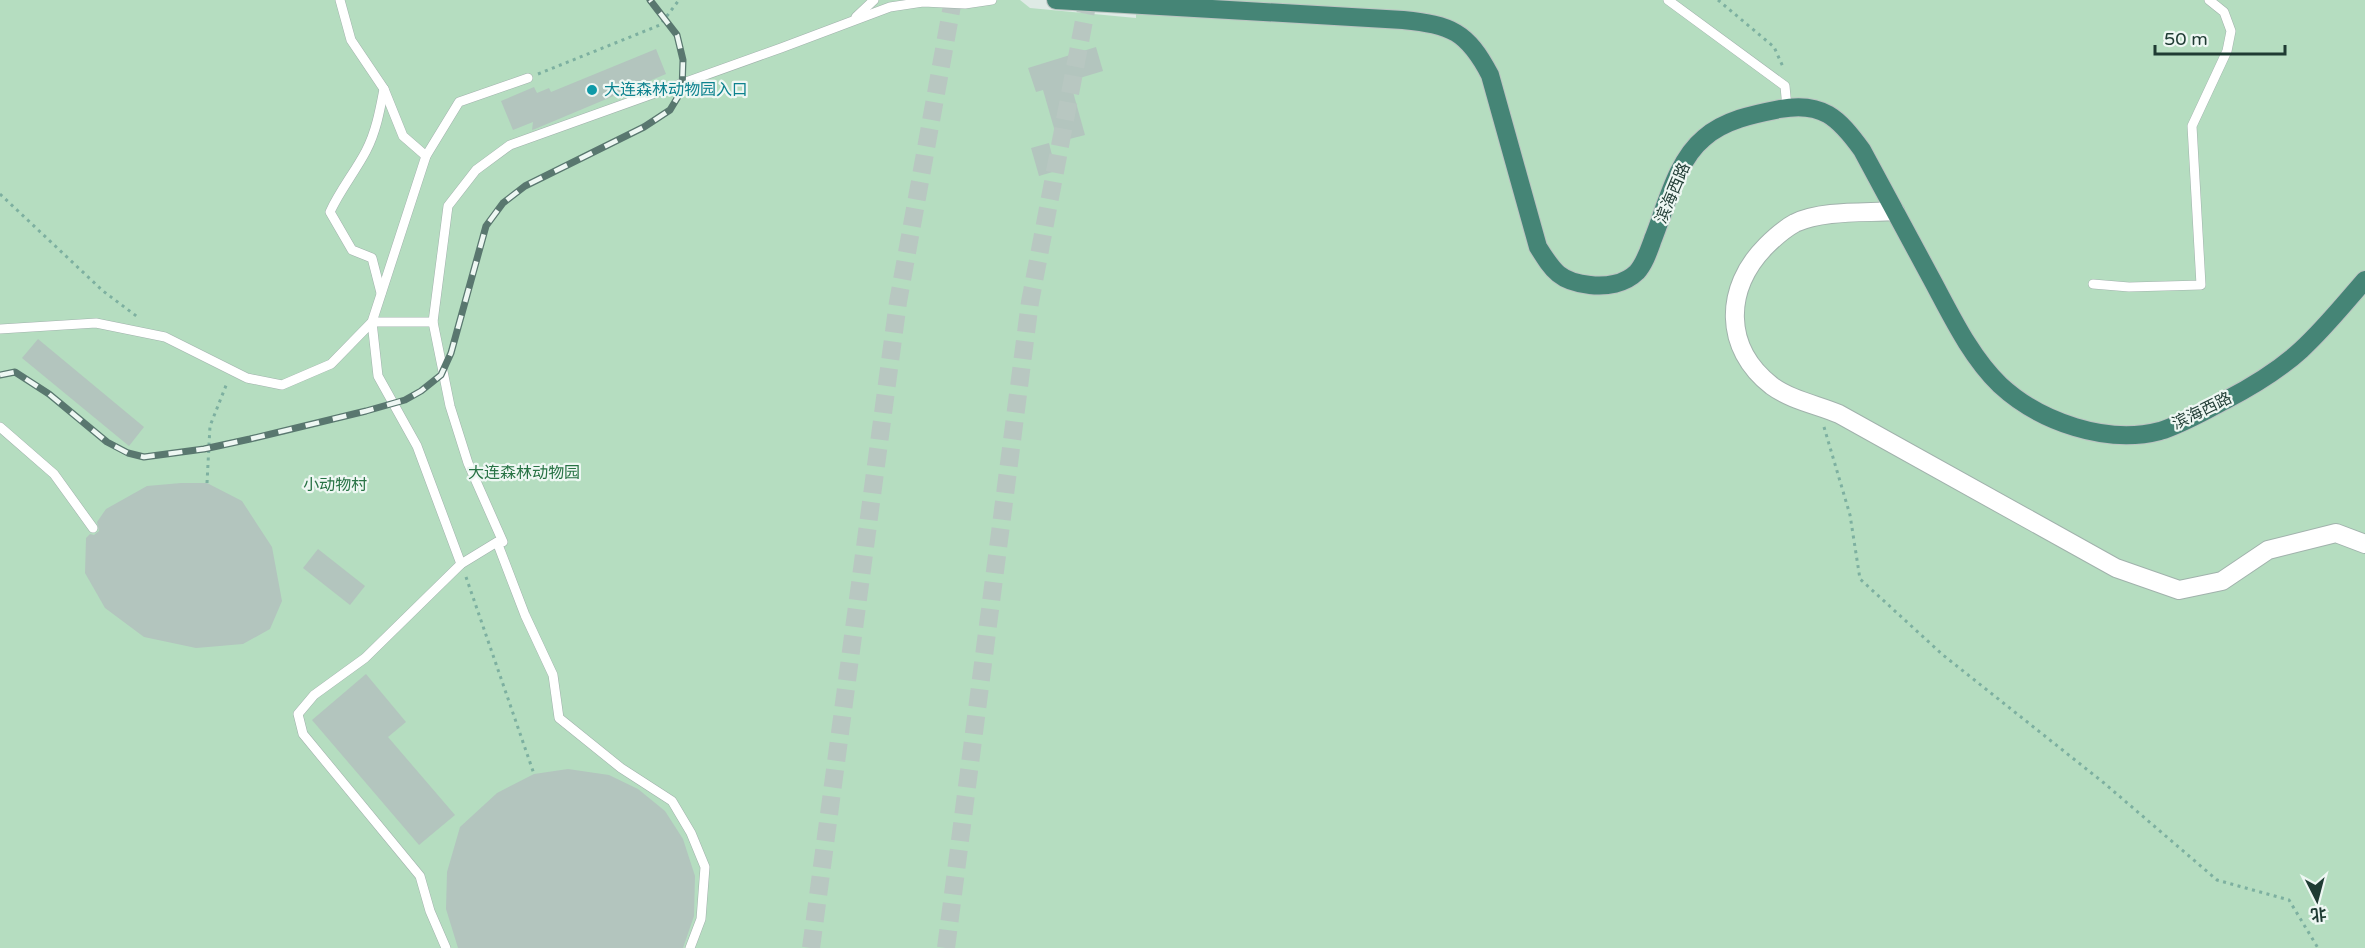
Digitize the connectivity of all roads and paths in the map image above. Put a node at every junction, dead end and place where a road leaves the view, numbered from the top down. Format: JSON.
{"nodes":[{"id":1,"x":340,"y":0,"type":"edge"},
{"id":2,"x":680,"y":0,"type":"edge"},
{"id":3,"x":874,"y":0,"type":"edge"},
{"id":4,"x":992,"y":0,"type":"edge"},
{"id":5,"x":1056,"y":0,"type":"edge"},
{"id":6,"x":1668,"y":0,"type":"edge"},
{"id":7,"x":1718,"y":0,"type":"edge"},
{"id":8,"x":2209,"y":0,"type":"edge"},
{"id":9,"x":852,"y":21,"type":"junction"},
{"id":10,"x":528,"y":78,"type":"joint"},
{"id":11,"x":1785,"y":86,"type":"junction"},
{"id":12,"x":384,"y":89,"type":"junction"},
{"id":13,"x":1787,"y":108,"type":"junction"},
{"id":14,"x":426,"y":156,"type":"junction"},
{"id":15,"x":0,"y":194,"type":"edge"},
{"id":16,"x":1895,"y":211,"type":"junction"},
{"id":17,"x":2365,"y":280,"type":"edge"},
{"id":18,"x":2093,"y":284,"type":"dead end"},
{"id":19,"x":381,"y":293,"type":"junction"},
{"id":20,"x":372,"y":322,"type":"junction"},
{"id":21,"x":433,"y":322,"type":"junction"},
{"id":22,"x":0,"y":329,"type":"edge"},
{"id":23,"x":165,"y":337,"type":"junction"},
{"id":24,"x":232,"y":370,"type":"junction"},
{"id":25,"x":1817,"y":405,"type":"junction"},
{"id":26,"x":0,"y":427,"type":"edge"},
{"id":27,"x":207,"y":483,"type":"dead end"},
{"id":28,"x":93,"y":528,"type":"dead end"},
{"id":29,"x":503,"y":542,"type":"dead end"},
{"id":30,"x":2365,"y":544,"type":"edge"},
{"id":31,"x":461,"y":564,"type":"junction"},
{"id":32,"x":534,"y":774,"type":"dead end"},
{"id":33,"x":446,"y":948,"type":"edge"},
{"id":34,"x":690,"y":948,"type":"edge"},
{"id":35,"x":2318,"y":948,"type":"edge"}],
"edges":[{"from":1,"to":12,"type":"lane"},
{"from":2,"to":10,"type":"path"},
{"from":3,"to":9,"type":"lane"},
{"from":4,"to":9,"type":"lane"},
{"from":5,"to":13,"type":"highway","name":"滨海西路"},
{"from":6,"to":11,"type":"lane"},
{"from":7,"to":11,"type":"path"},
{"from":8,"to":18,"type":"lane"},
{"from":9,"to":21,"type":"lane"},
{"from":10,"to":14,"type":"lane"},
{"from":11,"to":13,"type":"lane"},
{"from":12,"to":14,"type":"lane"},
{"from":12,"to":19,"type":"lane"},
{"from":13,"to":16,"type":"highway","name":"滨海西路"},
{"from":14,"to":19,"type":"lane"},
{"from":15,"to":23,"type":"path"},
{"from":16,"to":17,"type":"highway","name":"滨海西路"},
{"from":16,"to":25,"type":"street"},
{"from":19,"to":20,"type":"lane"},
{"from":20,"to":21,"type":"lane"},
{"from":20,"to":24,"type":"lane"},
{"from":20,"to":31,"type":"lane"},
{"from":21,"to":29,"type":"lane"},
{"from":22,"to":23,"type":"lane"},
{"from":23,"to":24,"type":"lane"},
{"from":24,"to":27,"type":"path"},
{"from":25,"to":30,"type":"street"},
{"from":25,"to":35,"type":"path"},
{"from":26,"to":28,"type":"lane"},
{"from":31,"to":32,"type":"path"},
{"from":31,"to":33,"type":"lane"},
{"from":31,"to":34,"type":"lane"}]}
